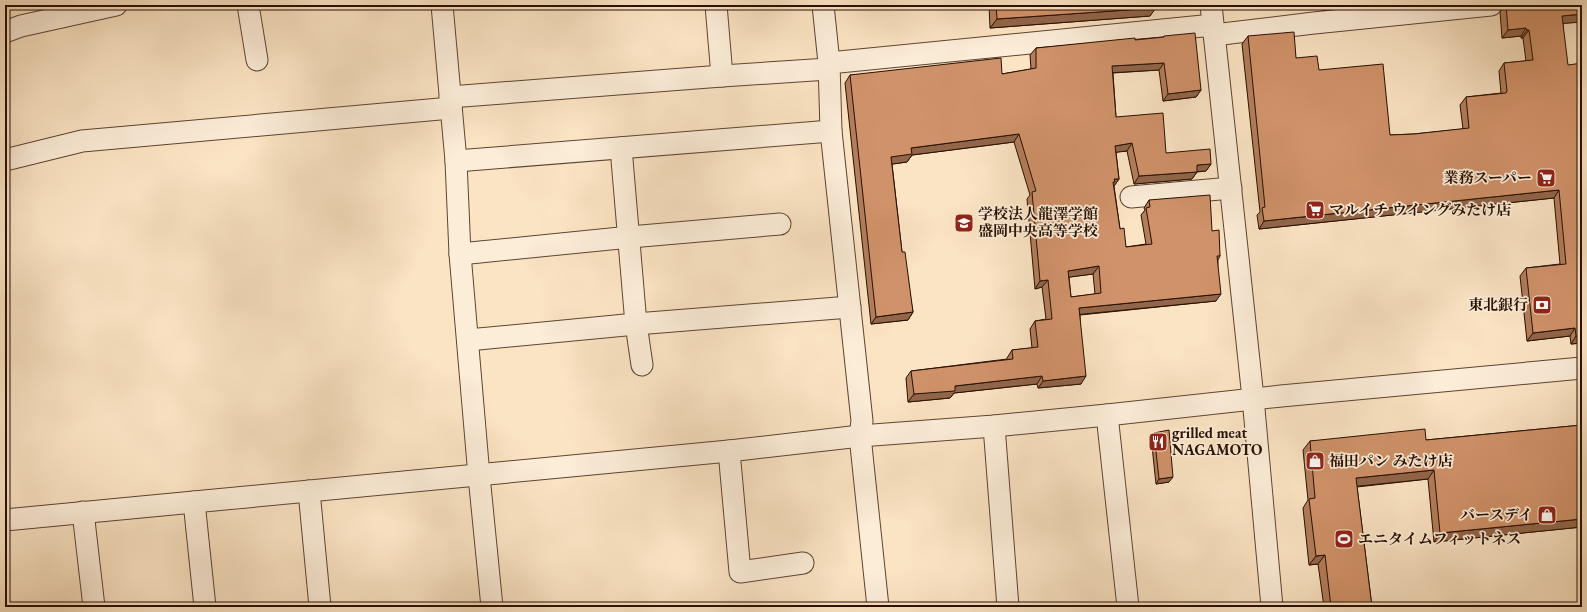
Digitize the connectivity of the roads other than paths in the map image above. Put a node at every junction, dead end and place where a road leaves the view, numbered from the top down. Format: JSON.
{"nodes":[{"id":1,"x":116,"y":5,"type":"edge"},
{"id":2,"x":248,"y":5,"type":"edge"},
{"id":3,"x":442,"y":5,"type":"edge"},
{"id":4,"x":716,"y":5,"type":"edge"},
{"id":5,"x":824,"y":5,"type":"edge"},
{"id":6,"x":1491,"y":5,"type":"edge"},
{"id":7,"x":1213,"y":22,"type":"edge"},
{"id":8,"x":5,"y":32,"type":"edge"},
{"id":9,"x":257,"y":60,"type":"dead end"},
{"id":10,"x":829,"y":66,"type":"junction"},
{"id":11,"x":722,"y":76,"type":"junction"},
{"id":12,"x":450,"y":103,"type":"junction"},
{"id":13,"x":831,"y":131,"type":"junction"},
{"id":14,"x":621,"y":148,"type":"junction"},
{"id":15,"x":5,"y":160,"type":"edge"},
{"id":16,"x":456,"y":161,"type":"junction"},
{"id":17,"x":1231,"y":188,"type":"junction"},
{"id":18,"x":1131,"y":197,"type":"dead end"},
{"id":19,"x":780,"y":224,"type":"dead end"},
{"id":20,"x":630,"y":237,"type":"junction"},
{"id":21,"x":460,"y":254,"type":"junction"},
{"id":22,"x":850,"y":307,"type":"junction"},
{"id":23,"x":636,"y":324,"type":"junction"},
{"id":24,"x":468,"y":340,"type":"junction"},
{"id":25,"x":642,"y":364,"type":"dead end"},
{"id":26,"x":1582,"y":368,"type":"edge"},
{"id":27,"x":1253,"y":398,"type":"junction"},
{"id":28,"x":1108,"y":415,"type":"junction"},
{"id":29,"x":994,"y":426,"type":"junction"},
{"id":30,"x":860,"y":436,"type":"junction"},
{"id":31,"x":729,"y":451,"type":"junction"},
{"id":32,"x":479,"y":476,"type":"junction"},
{"id":33,"x":308,"y":491,"type":"junction"},
{"id":34,"x":194,"y":502,"type":"junction"},
{"id":35,"x":83,"y":512,"type":"junction"},
{"id":36,"x":5,"y":520,"type":"edge"},
{"id":37,"x":803,"y":563,"type":"dead end"},
{"id":38,"x":94,"y":607,"type":"edge"},
{"id":39,"x":205,"y":607,"type":"edge"},
{"id":40,"x":320,"y":607,"type":"edge"},
{"id":41,"x":492,"y":607,"type":"edge"},
{"id":42,"x":878,"y":607,"type":"edge"},
{"id":43,"x":1008,"y":607,"type":"edge"},
{"id":44,"x":1128,"y":607,"type":"edge"},
{"id":45,"x":1272,"y":607,"type":"edge"}],
"edges":[{"from":1,"to":8,"type":"street"},
{"from":2,"to":9,"type":"street"},
{"from":3,"to":12,"type":"street"},
{"from":4,"to":11,"type":"street"},
{"from":5,"to":10,"type":"street"},
{"from":6,"to":7,"type":"street"},
{"from":7,"to":10,"type":"street"},
{"from":7,"to":17,"type":"street"},
{"from":10,"to":11,"type":"street"},
{"from":10,"to":13,"type":"street"},
{"from":11,"to":12,"type":"street"},
{"from":12,"to":15,"type":"street"},
{"from":12,"to":16,"type":"street"},
{"from":13,"to":14,"type":"street"},
{"from":13,"to":22,"type":"street"},
{"from":14,"to":16,"type":"street"},
{"from":14,"to":20,"type":"street"},
{"from":16,"to":21,"type":"street"},
{"from":17,"to":18,"type":"street"},
{"from":17,"to":27,"type":"street"},
{"from":19,"to":20,"type":"street"},
{"from":20,"to":21,"type":"street"},
{"from":20,"to":23,"type":"street"},
{"from":21,"to":24,"type":"street"},
{"from":22,"to":23,"type":"street"},
{"from":22,"to":30,"type":"street"},
{"from":23,"to":24,"type":"street"},
{"from":23,"to":25,"type":"street"},
{"from":24,"to":32,"type":"street"},
{"from":26,"to":27,"type":"street"},
{"from":27,"to":28,"type":"street"},
{"from":27,"to":45,"type":"street"},
{"from":28,"to":29,"type":"street"},
{"from":28,"to":44,"type":"street"},
{"from":29,"to":30,"type":"street"},
{"from":29,"to":43,"type":"street"},
{"from":30,"to":31,"type":"street"},
{"from":30,"to":42,"type":"street"},
{"from":31,"to":32,"type":"street"},
{"from":31,"to":37,"type":"street"},
{"from":32,"to":33,"type":"street"},
{"from":32,"to":41,"type":"street"},
{"from":33,"to":34,"type":"street"},
{"from":33,"to":40,"type":"street"},
{"from":34,"to":35,"type":"street"},
{"from":34,"to":39,"type":"street"},
{"from":35,"to":36,"type":"street"},
{"from":35,"to":38,"type":"street"}]}
